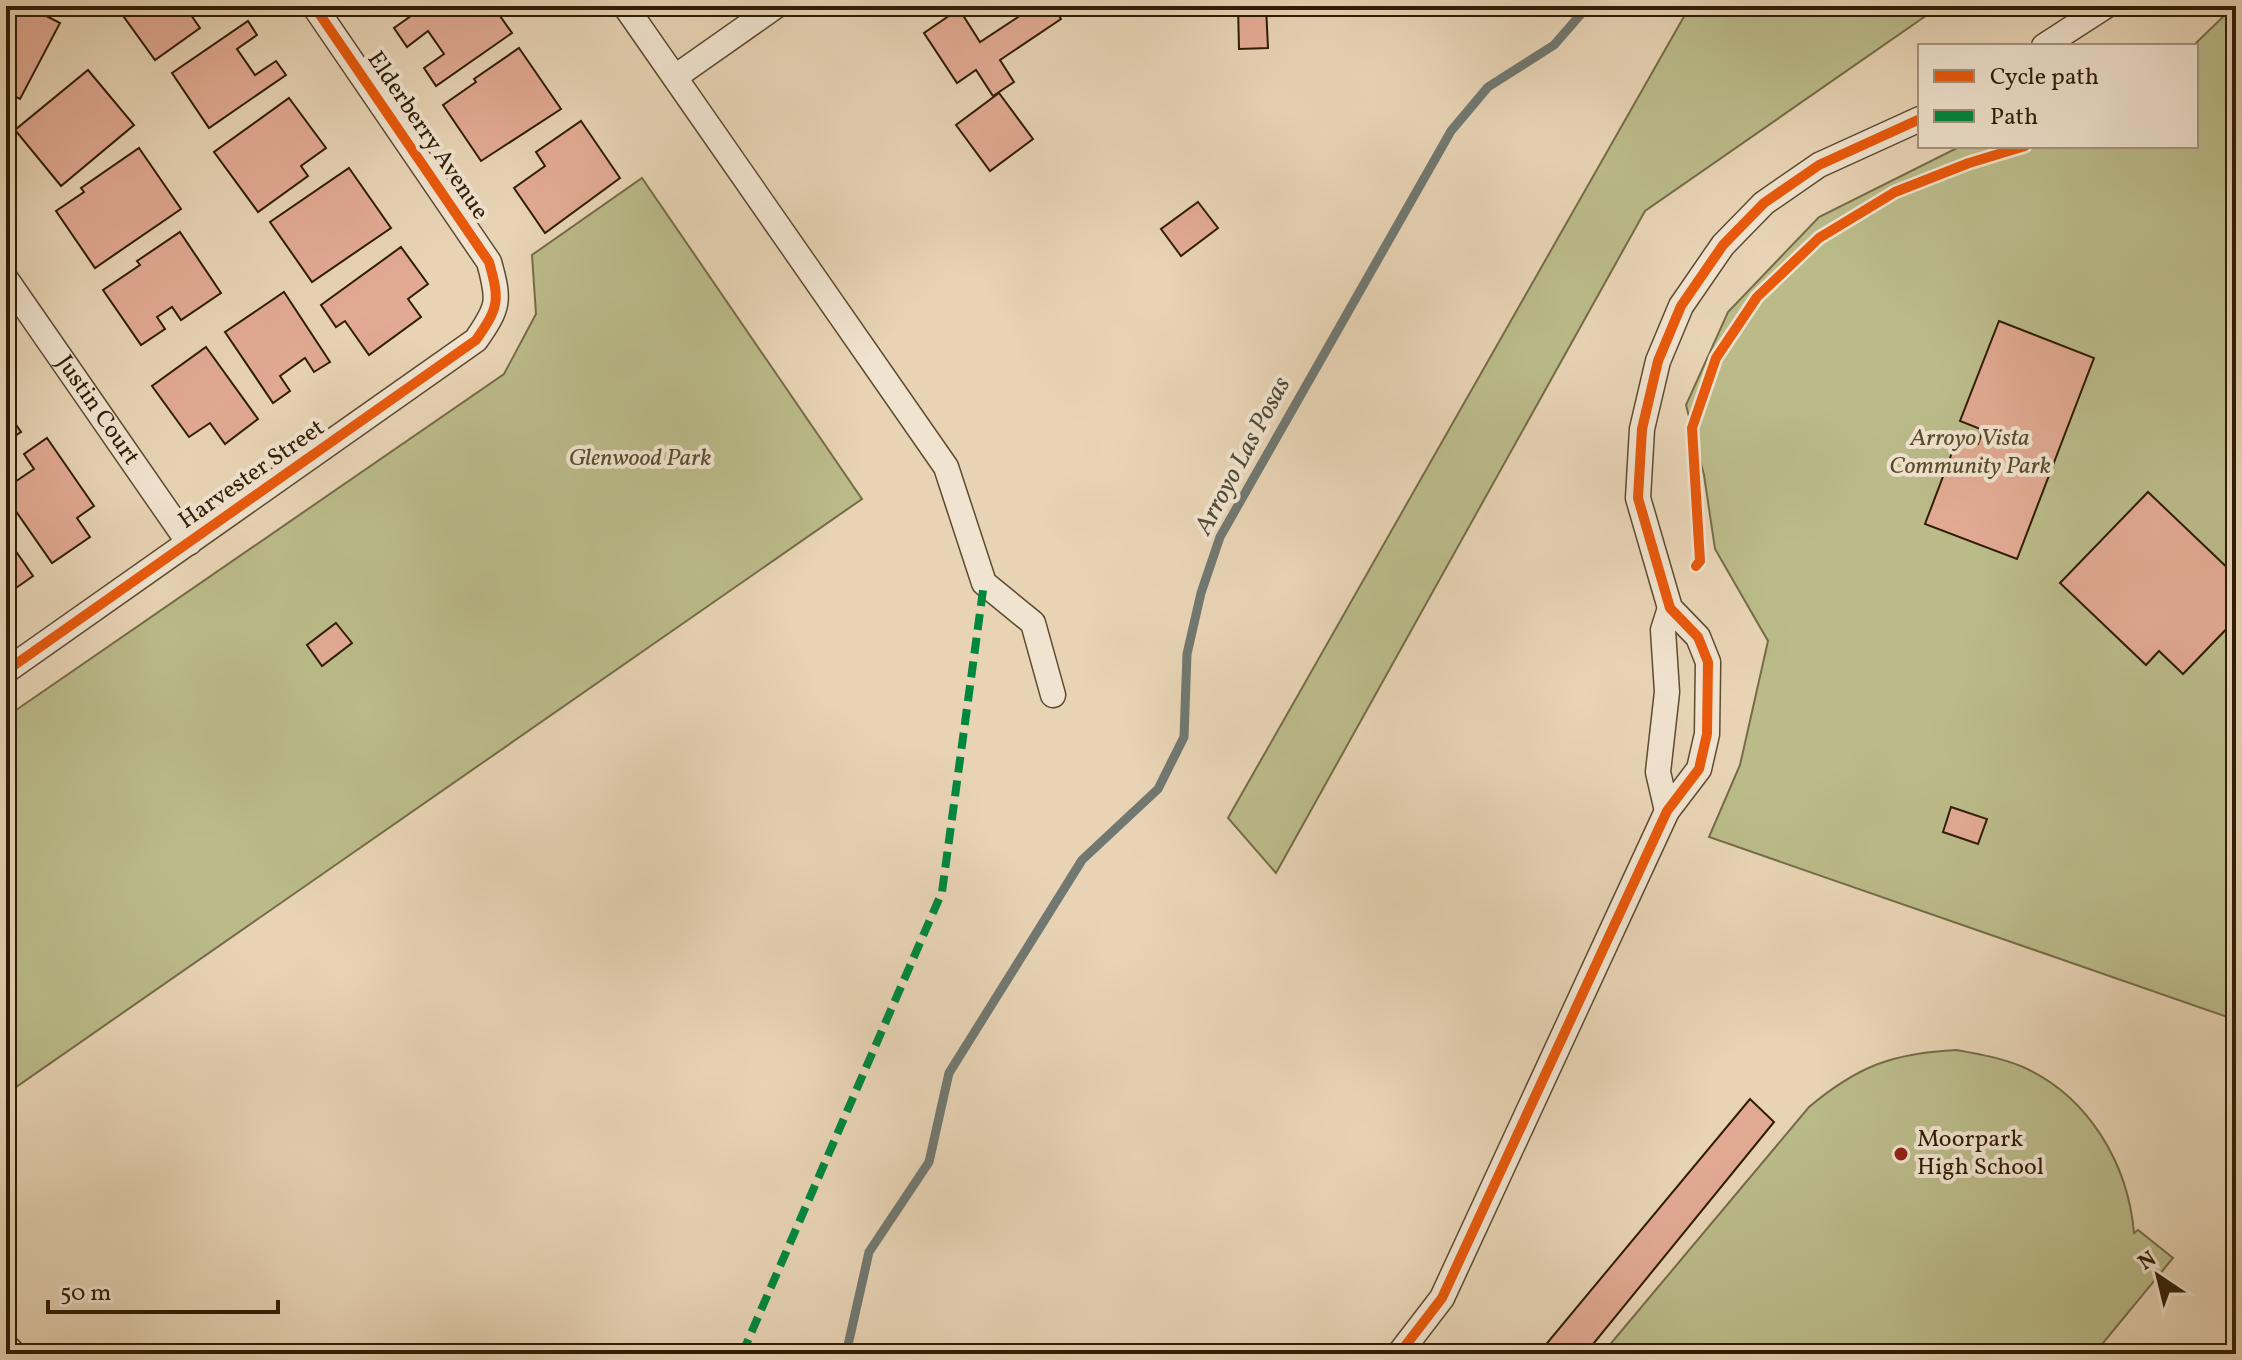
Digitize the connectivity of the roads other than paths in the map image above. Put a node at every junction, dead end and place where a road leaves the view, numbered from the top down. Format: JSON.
{"nodes":[{"id":1,"x":314,"y":6,"type":"edge"},
{"id":2,"x":625,"y":6,"type":"edge"},
{"id":3,"x":776,"y":6,"type":"edge"},
{"id":4,"x":2106,"y":6,"type":"edge"},
{"id":5,"x":2047,"y":44,"type":"edge"},
{"id":6,"x":675,"y":77,"type":"junction"},
{"id":7,"x":1918,"y":120,"type":"edge"},
{"id":8,"x":6,"y":279,"type":"edge"},
{"id":9,"x":497,"y":293,"type":"joint"},
{"id":10,"x":189,"y":543,"type":"junction"},
{"id":11,"x":1670,"y":608,"type":"junction"},
{"id":12,"x":6,"y":671,"type":"edge"},
{"id":13,"x":1053,"y":695,"type":"dead end"},
{"id":14,"x":1667,"y":811,"type":"junction"},
{"id":15,"x":1399,"y":1354,"type":"edge"}],
"edges":[{"from":1,"to":9,"type":"street","name":"Elderberry Avenue"},
{"from":2,"to":6,"type":"street"},
{"from":3,"to":6,"type":"street"},
{"from":4,"to":5,"type":"street"},
{"from":6,"to":13,"type":"street"},
{"from":7,"to":11,"type":"street"},
{"from":8,"to":10,"type":"street","name":"Justin Court"},
{"from":9,"to":10,"type":"street","name":"Harvester Street"},
{"from":10,"to":12,"type":"street","name":"Harvester Street"},
{"from":11,"to":14,"type":"street"},
{"from":11,"to":14,"type":"street"},
{"from":14,"to":15,"type":"street"}]}
